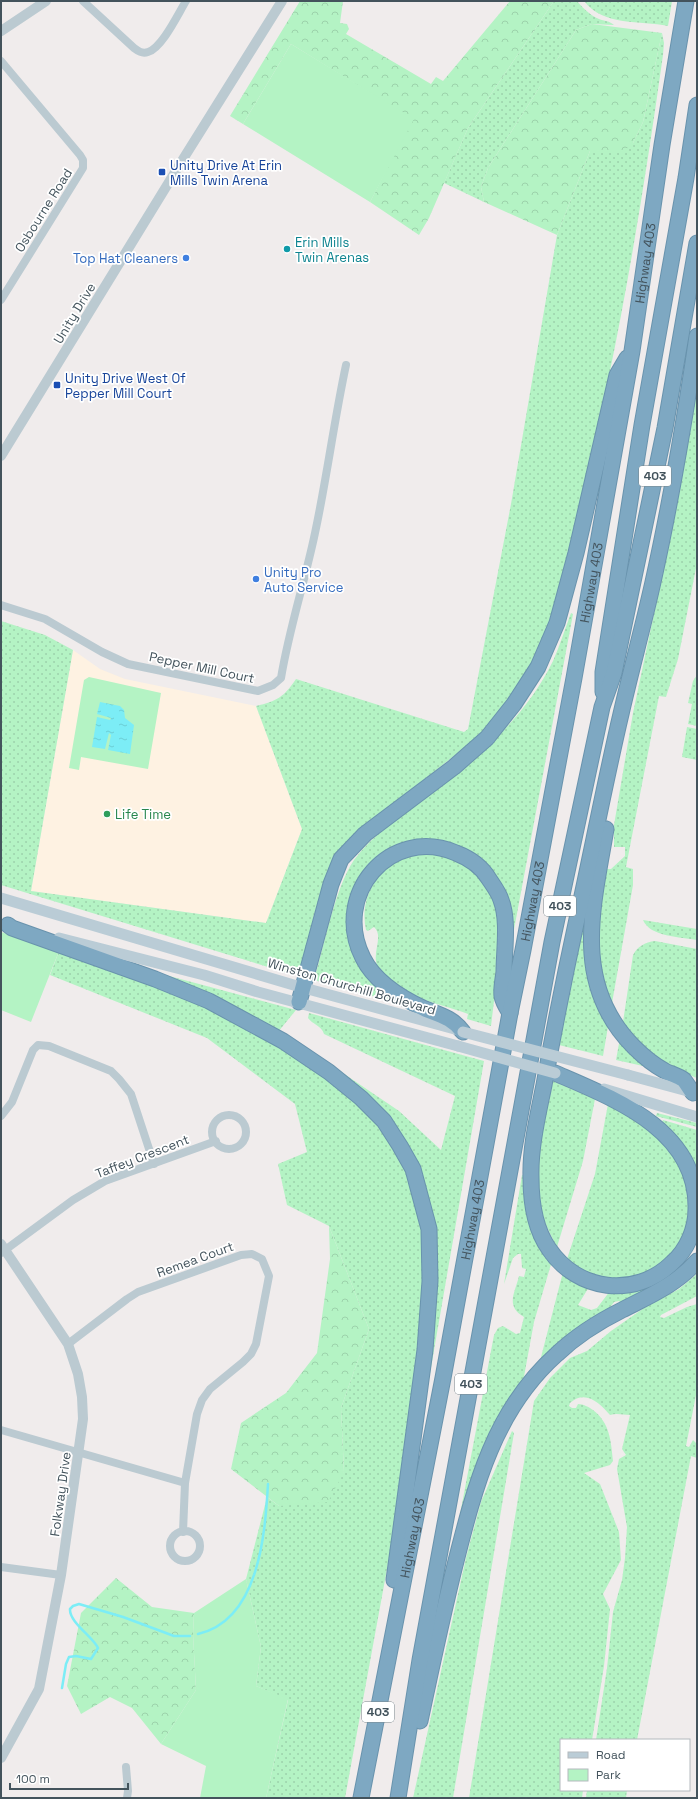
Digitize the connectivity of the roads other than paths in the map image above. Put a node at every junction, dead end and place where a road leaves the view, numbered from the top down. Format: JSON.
{"nodes":[{"id":1,"x":46,"y":1,"type":"edge"},
{"id":2,"x":83,"y":1,"type":"edge"},
{"id":3,"x":186,"y":1,"type":"edge"},
{"id":4,"x":282,"y":1,"type":"edge"},
{"id":5,"x":686,"y":1,"type":"edge"},
{"id":6,"x":1,"y":31,"type":"edge"},
{"id":7,"x":1,"y":61,"type":"edge"},
{"id":8,"x":697,"y":105,"type":"edge"},
{"id":9,"x":697,"y":243,"type":"edge"},
{"id":10,"x":1,"y":300,"type":"edge"},
{"id":11,"x":697,"y":336,"type":"edge"},
{"id":12,"x":632,"y":351,"type":"junction"},
{"id":13,"x":346,"y":365,"type":"dead end"},
{"id":14,"x":1,"y":456,"type":"edge"},
{"id":15,"x":1,"y":605,"type":"edge"},
{"id":16,"x":602,"y":707,"type":"junction"},
{"id":17,"x":621,"y":713,"type":"junction"},
{"id":18,"x":1,"y":898,"type":"edge"},
{"id":19,"x":4,"y":924,"type":"edge"},
{"id":20,"x":302,"y":987,"type":"junction"},
{"id":21,"x":299,"y":1002,"type":"junction"},
{"id":22,"x":510,"y":1013,"type":"junction"},
{"id":23,"x":463,"y":1032,"type":"junction"},
{"id":24,"x":555,"y":1073,"type":"joint"},
{"id":25,"x":695,"y":1093,"type":"edge"},
{"id":26,"x":626,"y":1101,"type":"junction"},
{"id":27,"x":1,"y":1116,"type":"edge"},
{"id":28,"x":697,"y":1117,"type":"edge"},
{"id":29,"x":216,"y":1142,"type":"junction"},
{"id":30,"x":154,"y":1164,"type":"junction"},
{"id":31,"x":2,"y":1249,"type":"edge"},
{"id":32,"x":697,"y":1262,"type":"edge"},
{"id":33,"x":68,"y":1344,"type":"junction"},
{"id":34,"x":1,"y":1430,"type":"edge"},
{"id":35,"x":79,"y":1452,"type":"junction"},
{"id":36,"x":185,"y":1483,"type":"junction"},
{"id":37,"x":183,"y":1532,"type":"dead end"},
{"id":38,"x":1,"y":1567,"type":"edge"},
{"id":39,"x":61,"y":1575,"type":"junction"},
{"id":40,"x":394,"y":1626,"type":"junction"},
{"id":41,"x":1,"y":1758,"type":"edge"},
{"id":42,"x":126,"y":1767,"type":"dead end"},
{"id":43,"x":127,"y":1798,"type":"edge"},
{"id":44,"x":361,"y":1798,"type":"edge"},
{"id":45,"x":398,"y":1798,"type":"edge"},
{"id":46,"x":403,"y":1798,"type":"edge"}],
"edges":[{"from":1,"to":6,"type":"street"},
{"from":2,"to":3,"type":"street"},
{"from":4,"to":14,"type":"street","name":"Unity Drive"},
{"from":5,"to":12,"type":"highway","name":"Highway 403","number":"403"},
{"from":7,"to":10,"type":"street","name":"Osbourne Road"},
{"from":8,"to":16,"type":"highway"},
{"from":9,"to":16,"type":"highway","number":"403"},
{"from":11,"to":17,"type":"highway"},
{"from":12,"to":20,"type":"highway"},
{"from":12,"to":22,"type":"highway","name":"Highway 403","number":"403"},
{"from":13,"to":15,"type":"street","name":"Pepper Mill Court"},
{"from":16,"to":45,"type":"highway","number":"403"},
{"from":17,"to":25,"type":"highway"},
{"from":17,"to":26,"type":"highway"},
{"from":18,"to":20,"type":"main road","name":"Winston Churchill Boulevard"},
{"from":19,"to":21,"type":"main road"},
{"from":19,"to":40,"type":"highway"},
{"from":20,"to":21,"type":"highway"},
{"from":20,"to":23,"type":"main road","name":"Winston Churchill Boulevard"},
{"from":21,"to":24,"type":"main road","bridge":true},
{"from":22,"to":23,"type":"highway"},
{"from":22,"to":40,"type":"highway","name":"Highway 403","number":"403"},
{"from":23,"to":25,"type":"main road","name":"Winston Churchill Boulevard","bridge":true},
{"from":24,"to":26,"type":"highway"},
{"from":26,"to":28,"type":"main road"},
{"from":27,"to":30,"type":"street"},
{"from":29,"to":29,"type":"street"},
{"from":29,"to":30,"type":"street","name":"Taffey Crescent"},
{"from":30,"to":31,"type":"street","name":"Taffey Crescent"},
{"from":31,"to":33,"type":"street","name":"Folkway Drive"},
{"from":32,"to":46,"type":"highway"},
{"from":33,"to":35,"type":"street","name":"Folkway Drive"},
{"from":33,"to":36,"type":"street","name":"Remea Court"},
{"from":34,"to":35,"type":"street"},
{"from":35,"to":36,"type":"street"},
{"from":35,"to":39,"type":"street","name":"Folkway Drive"},
{"from":36,"to":37,"type":"street","name":"Remea Court"},
{"from":38,"to":39,"type":"street"},
{"from":39,"to":41,"type":"street","name":"Folkway Drive"},
{"from":40,"to":44,"type":"highway","name":"Highway 403","number":"403"},
{"from":42,"to":43,"type":"street"}]}
